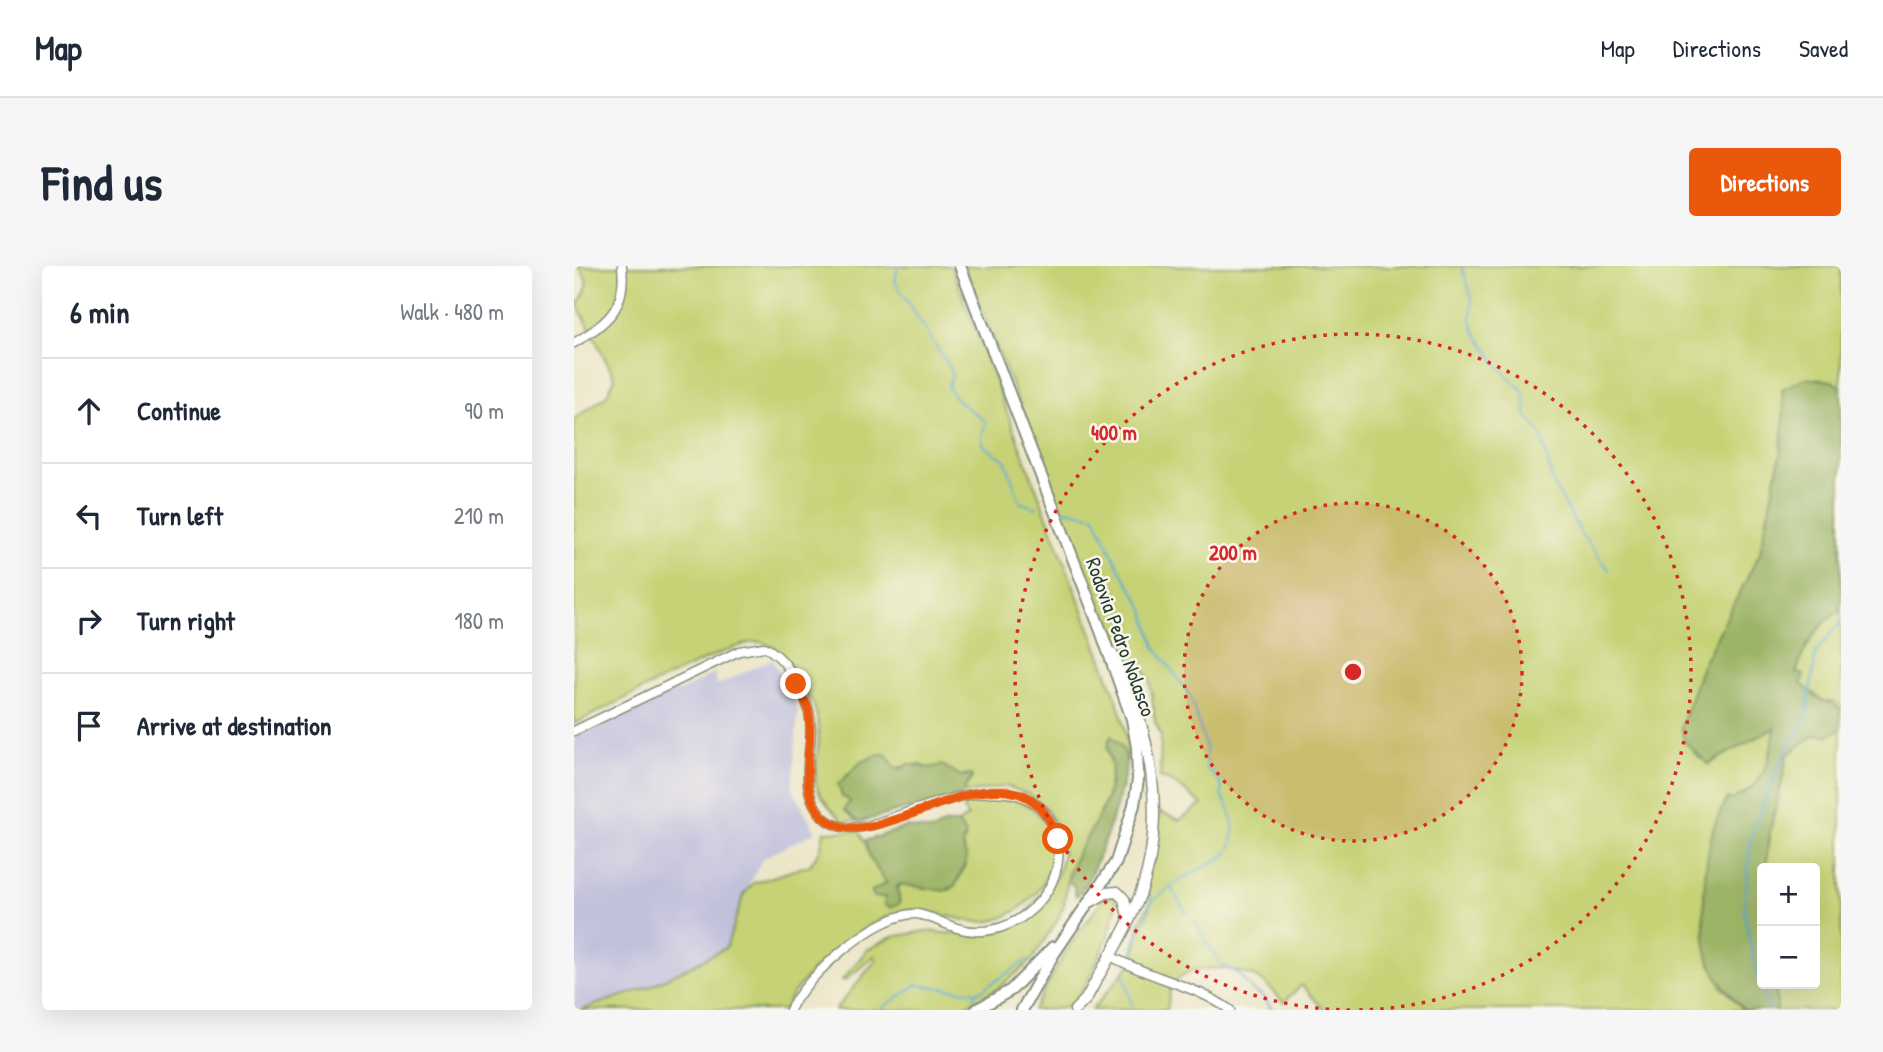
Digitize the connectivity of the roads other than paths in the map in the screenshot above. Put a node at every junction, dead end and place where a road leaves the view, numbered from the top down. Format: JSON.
{"nodes":[{"id":1,"x":622,"y":266,"type":"edge"},
{"id":2,"x":961,"y":266,"type":"edge"},
{"id":3,"x":574,"y":343,"type":"edge"},
{"id":4,"x":1101,"y":631,"type":"junction"},
{"id":5,"x":574,"y":731,"type":"edge"},
{"id":6,"x":1092,"y":901,"type":"junction"},
{"id":7,"x":1129,"y":920,"type":"junction"},
{"id":8,"x":1070,"y":930,"type":"junction"},
{"id":9,"x":1109,"y":955,"type":"junction"},
{"id":10,"x":1214,"y":999,"type":"junction"},
{"id":11,"x":1225,"y":1001,"type":"dead end"},
{"id":12,"x":1024,"y":1005,"type":"edge"},
{"id":13,"x":790,"y":1010,"type":"edge"},
{"id":14,"x":976,"y":1010,"type":"edge"},
{"id":15,"x":1075,"y":1010,"type":"edge"},
{"id":16,"x":1230,"y":1010,"type":"edge"}],
"edges":[{"from":1,"to":3,"type":"street"},
{"from":2,"to":4,"type":"highway","name":"Rodovia Pedro Nolasco"},
{"from":4,"to":6,"type":"highway","name":"Rodovia Pedro Nolasco"},
{"from":4,"to":7,"type":"main road"},
{"from":5,"to":13,"type":"street"},
{"from":6,"to":7,"type":"main road"},
{"from":6,"to":8,"type":"highway","name":"Rodovia Pedro Nolasco"},
{"from":7,"to":9,"type":"main road"},
{"from":8,"to":12,"type":"highway","name":"Rodovia Pedro Nolasco"},
{"from":8,"to":14,"type":"highway"},
{"from":9,"to":10,"type":"street"},
{"from":9,"to":15,"type":"main road"},
{"from":10,"to":11,"type":"street"},
{"from":10,"to":16,"type":"street"}]}
